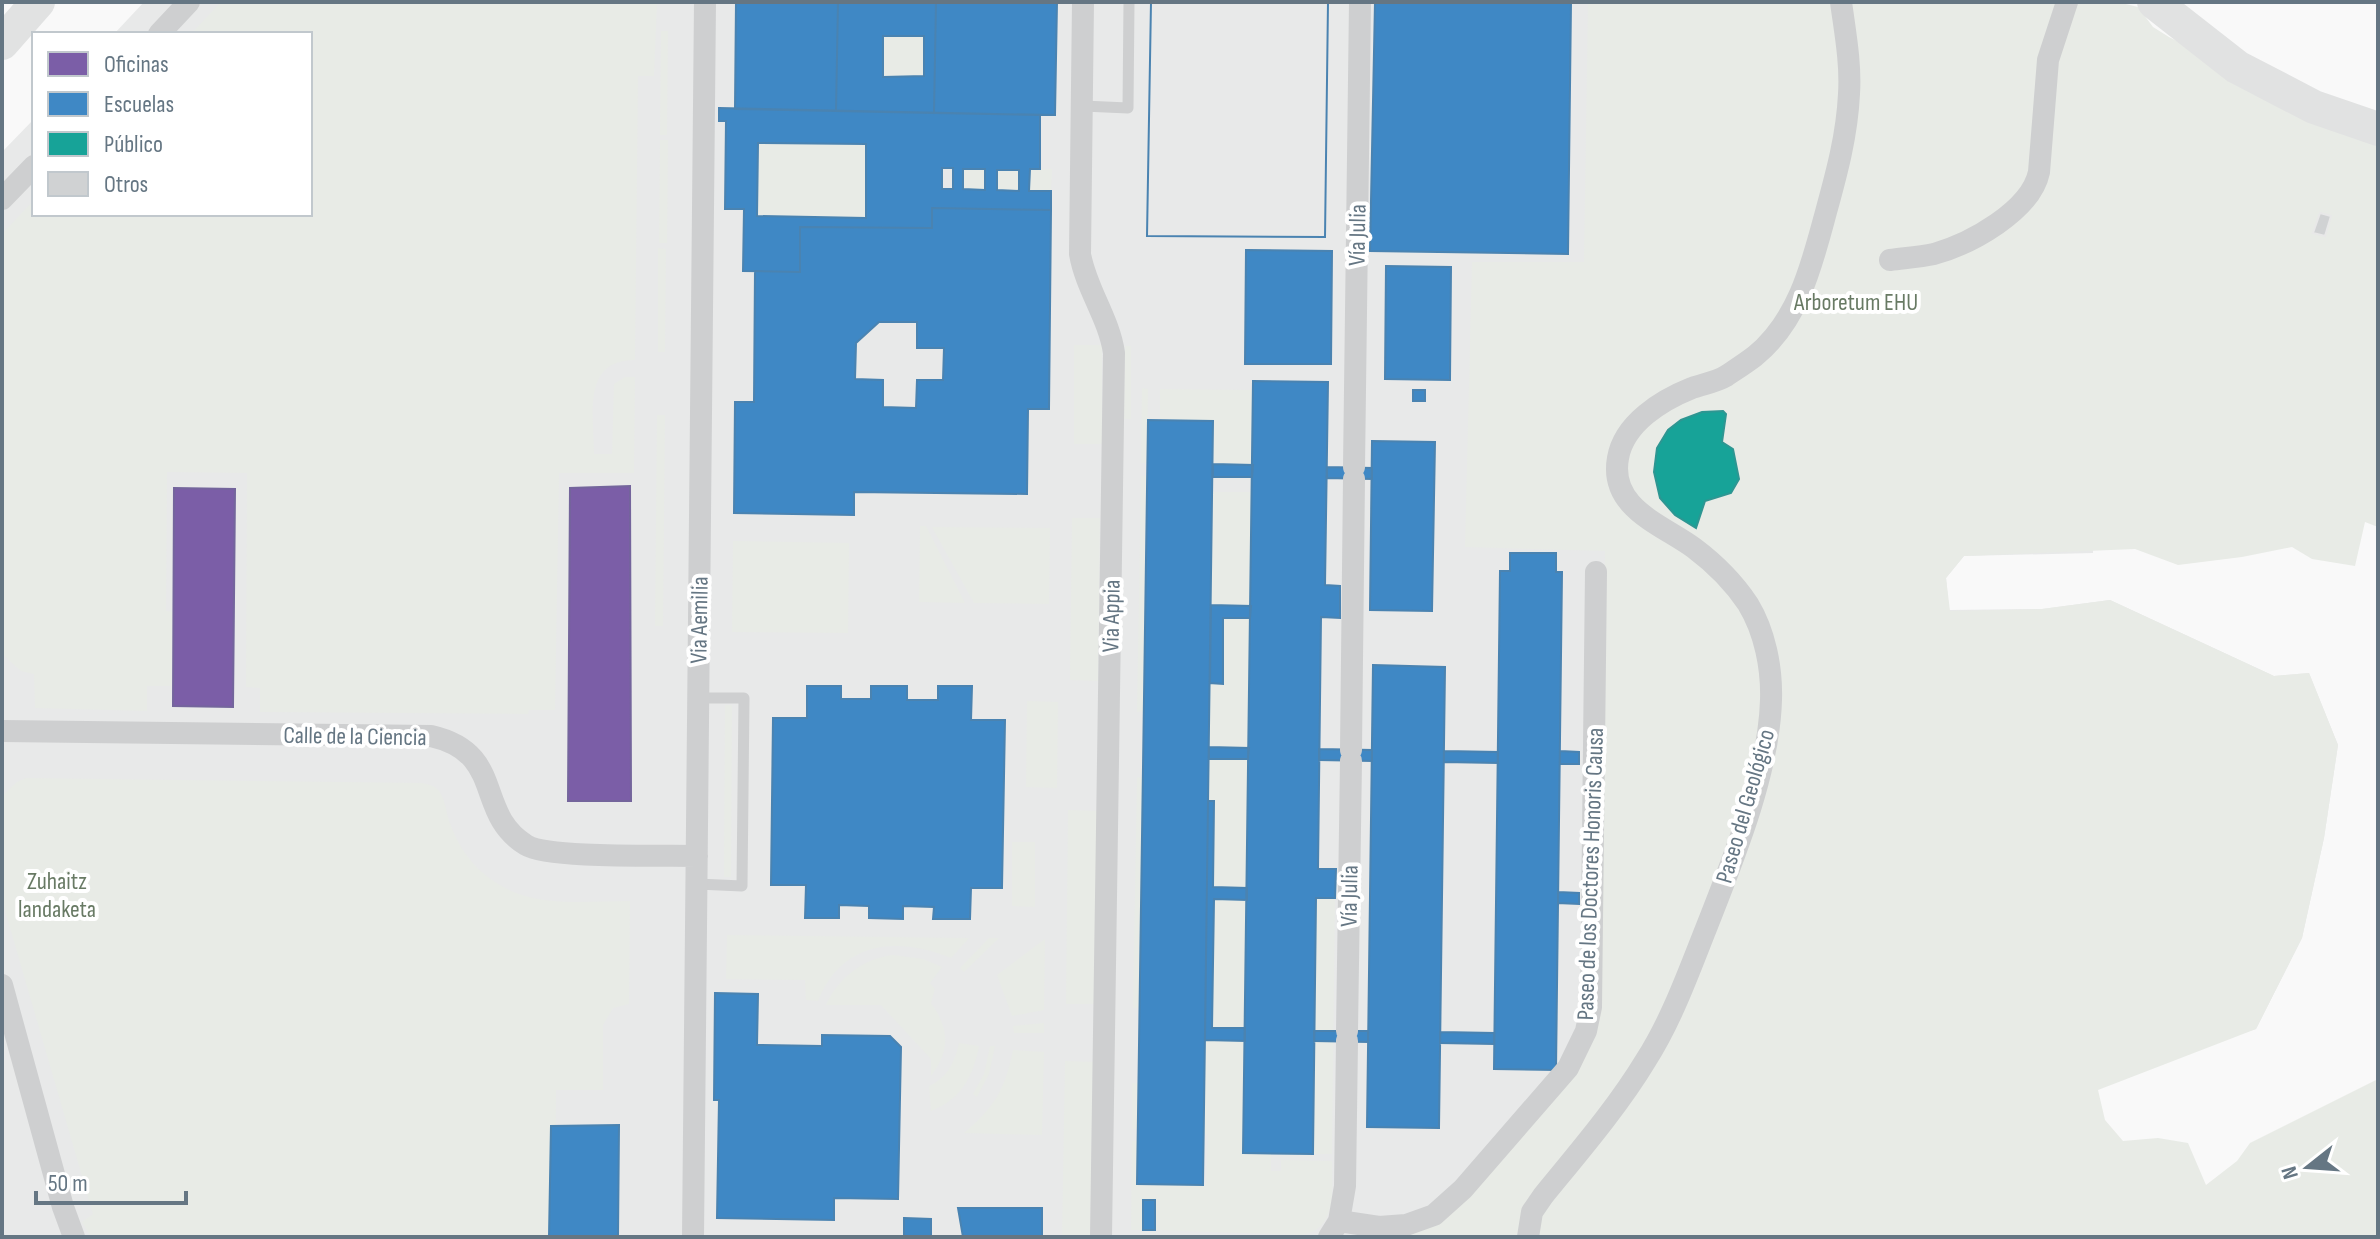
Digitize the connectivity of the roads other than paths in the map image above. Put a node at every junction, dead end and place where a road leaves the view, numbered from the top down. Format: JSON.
{"nodes":[{"id":1,"x":38,"y":2,"type":"edge"},
{"id":2,"x":189,"y":2,"type":"edge"},
{"id":3,"x":705,"y":2,"type":"edge"},
{"id":4,"x":1129,"y":2,"type":"edge"},
{"id":5,"x":1360,"y":2,"type":"edge"},
{"id":6,"x":1841,"y":2,"type":"edge"},
{"id":7,"x":2067,"y":2,"type":"edge"},
{"id":8,"x":2154,"y":2,"type":"edge"},
{"id":9,"x":2175,"y":2,"type":"edge"},
{"id":10,"x":1082,"y":3,"type":"edge"},
{"id":11,"x":161,"y":32,"type":"edge"},
{"id":12,"x":2,"y":43,"type":"edge"},
{"id":13,"x":1083,"y":106,"type":"junction"},
{"id":14,"x":2378,"y":112,"type":"edge"},
{"id":15,"x":2378,"y":129,"type":"edge"},
{"id":16,"x":32,"y":168,"type":"edge"},
{"id":17,"x":2,"y":199,"type":"edge"},
{"id":18,"x":1890,"y":260,"type":"dead end"},
{"id":19,"x":1596,"y":572,"type":"dead end"},
{"id":20,"x":699,"y":698,"type":"junction"},
{"id":21,"x":2,"y":731,"type":"edge"},
{"id":22,"x":697,"y":856,"type":"junction"},
{"id":23,"x":697,"y":884,"type":"junction"},
{"id":24,"x":2,"y":985,"type":"edge"},
{"id":25,"x":1334,"y":1229,"type":"edge"},
{"id":26,"x":74,"y":1237,"type":"edge"},
{"id":27,"x":693,"y":1237,"type":"edge"},
{"id":28,"x":1101,"y":1237,"type":"edge"},
{"id":29,"x":1528,"y":1237,"type":"edge"}],
"edges":[{"from":1,"to":12,"type":"main road"},
{"from":2,"to":11,"type":"street"},
{"from":3,"to":20,"type":"street","name":"Via Aemilia"},
{"from":4,"to":13,"type":"lane"},
{"from":5,"to":25,"type":"street","name":"Vía Julia"},
{"from":6,"to":29,"type":"street","name":"Paseo del Geológico"},
{"from":7,"to":18,"type":"street"},
{"from":8,"to":15,"type":"main road"},
{"from":9,"to":14,"type":"main road"},
{"from":10,"to":13,"type":"street","name":"Via Appia"},
{"from":13,"to":28,"type":"street","name":"Via Appia"},
{"from":16,"to":17,"type":"street"},
{"from":19,"to":25,"type":"street","name":"Paseo de los Doctores Honoris Causa"},
{"from":20,"to":22,"type":"street","name":"Via Aemilia"},
{"from":20,"to":23,"type":"lane"},
{"from":21,"to":22,"type":"street","name":"Calle de la Ciencia"},
{"from":22,"to":23,"type":"street","name":"Via Aemilia"},
{"from":23,"to":27,"type":"street","name":"Via Aemilia"},
{"from":24,"to":26,"type":"street"}]}
